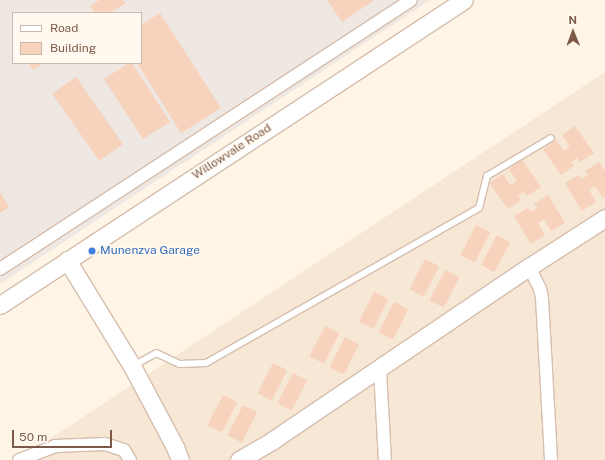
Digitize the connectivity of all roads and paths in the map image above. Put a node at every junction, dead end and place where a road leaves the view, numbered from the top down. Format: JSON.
{"nodes":[{"id":1,"x":411,"y":0,"type":"edge"},
{"id":2,"x":464,"y":0,"type":"edge"},
{"id":3,"x":551,"y":138,"type":"dead end"},
{"id":4,"x":605,"y":218,"type":"edge"},
{"id":5,"x":67,"y":260,"type":"junction"},
{"id":6,"x":529,"y":267,"type":"junction"},
{"id":7,"x":0,"y":269,"type":"edge"},
{"id":8,"x":0,"y":305,"type":"edge"},
{"id":9,"x":132,"y":366,"type":"junction"},
{"id":10,"x":380,"y":369,"type":"junction"},
{"id":11,"x":19,"y":460,"type":"edge"},
{"id":12,"x":130,"y":460,"type":"edge"},
{"id":13,"x":180,"y":460,"type":"edge"},
{"id":14,"x":239,"y":460,"type":"edge"},
{"id":15,"x":385,"y":460,"type":"edge"},
{"id":16,"x":551,"y":460,"type":"edge"}],
"edges":[{"from":1,"to":7,"type":"street"},
{"from":2,"to":5,"type":"street","name":"Willowvale Road"},
{"from":3,"to":9,"type":"lane"},
{"from":4,"to":6,"type":"street"},
{"from":5,"to":8,"type":"street","name":"Willowvale Road"},
{"from":5,"to":9,"type":"street"},
{"from":6,"to":10,"type":"street"},
{"from":6,"to":16,"type":"street"},
{"from":9,"to":13,"type":"street"},
{"from":10,"to":14,"type":"street"},
{"from":10,"to":15,"type":"street"},
{"from":11,"to":12,"type":"street"}]}
